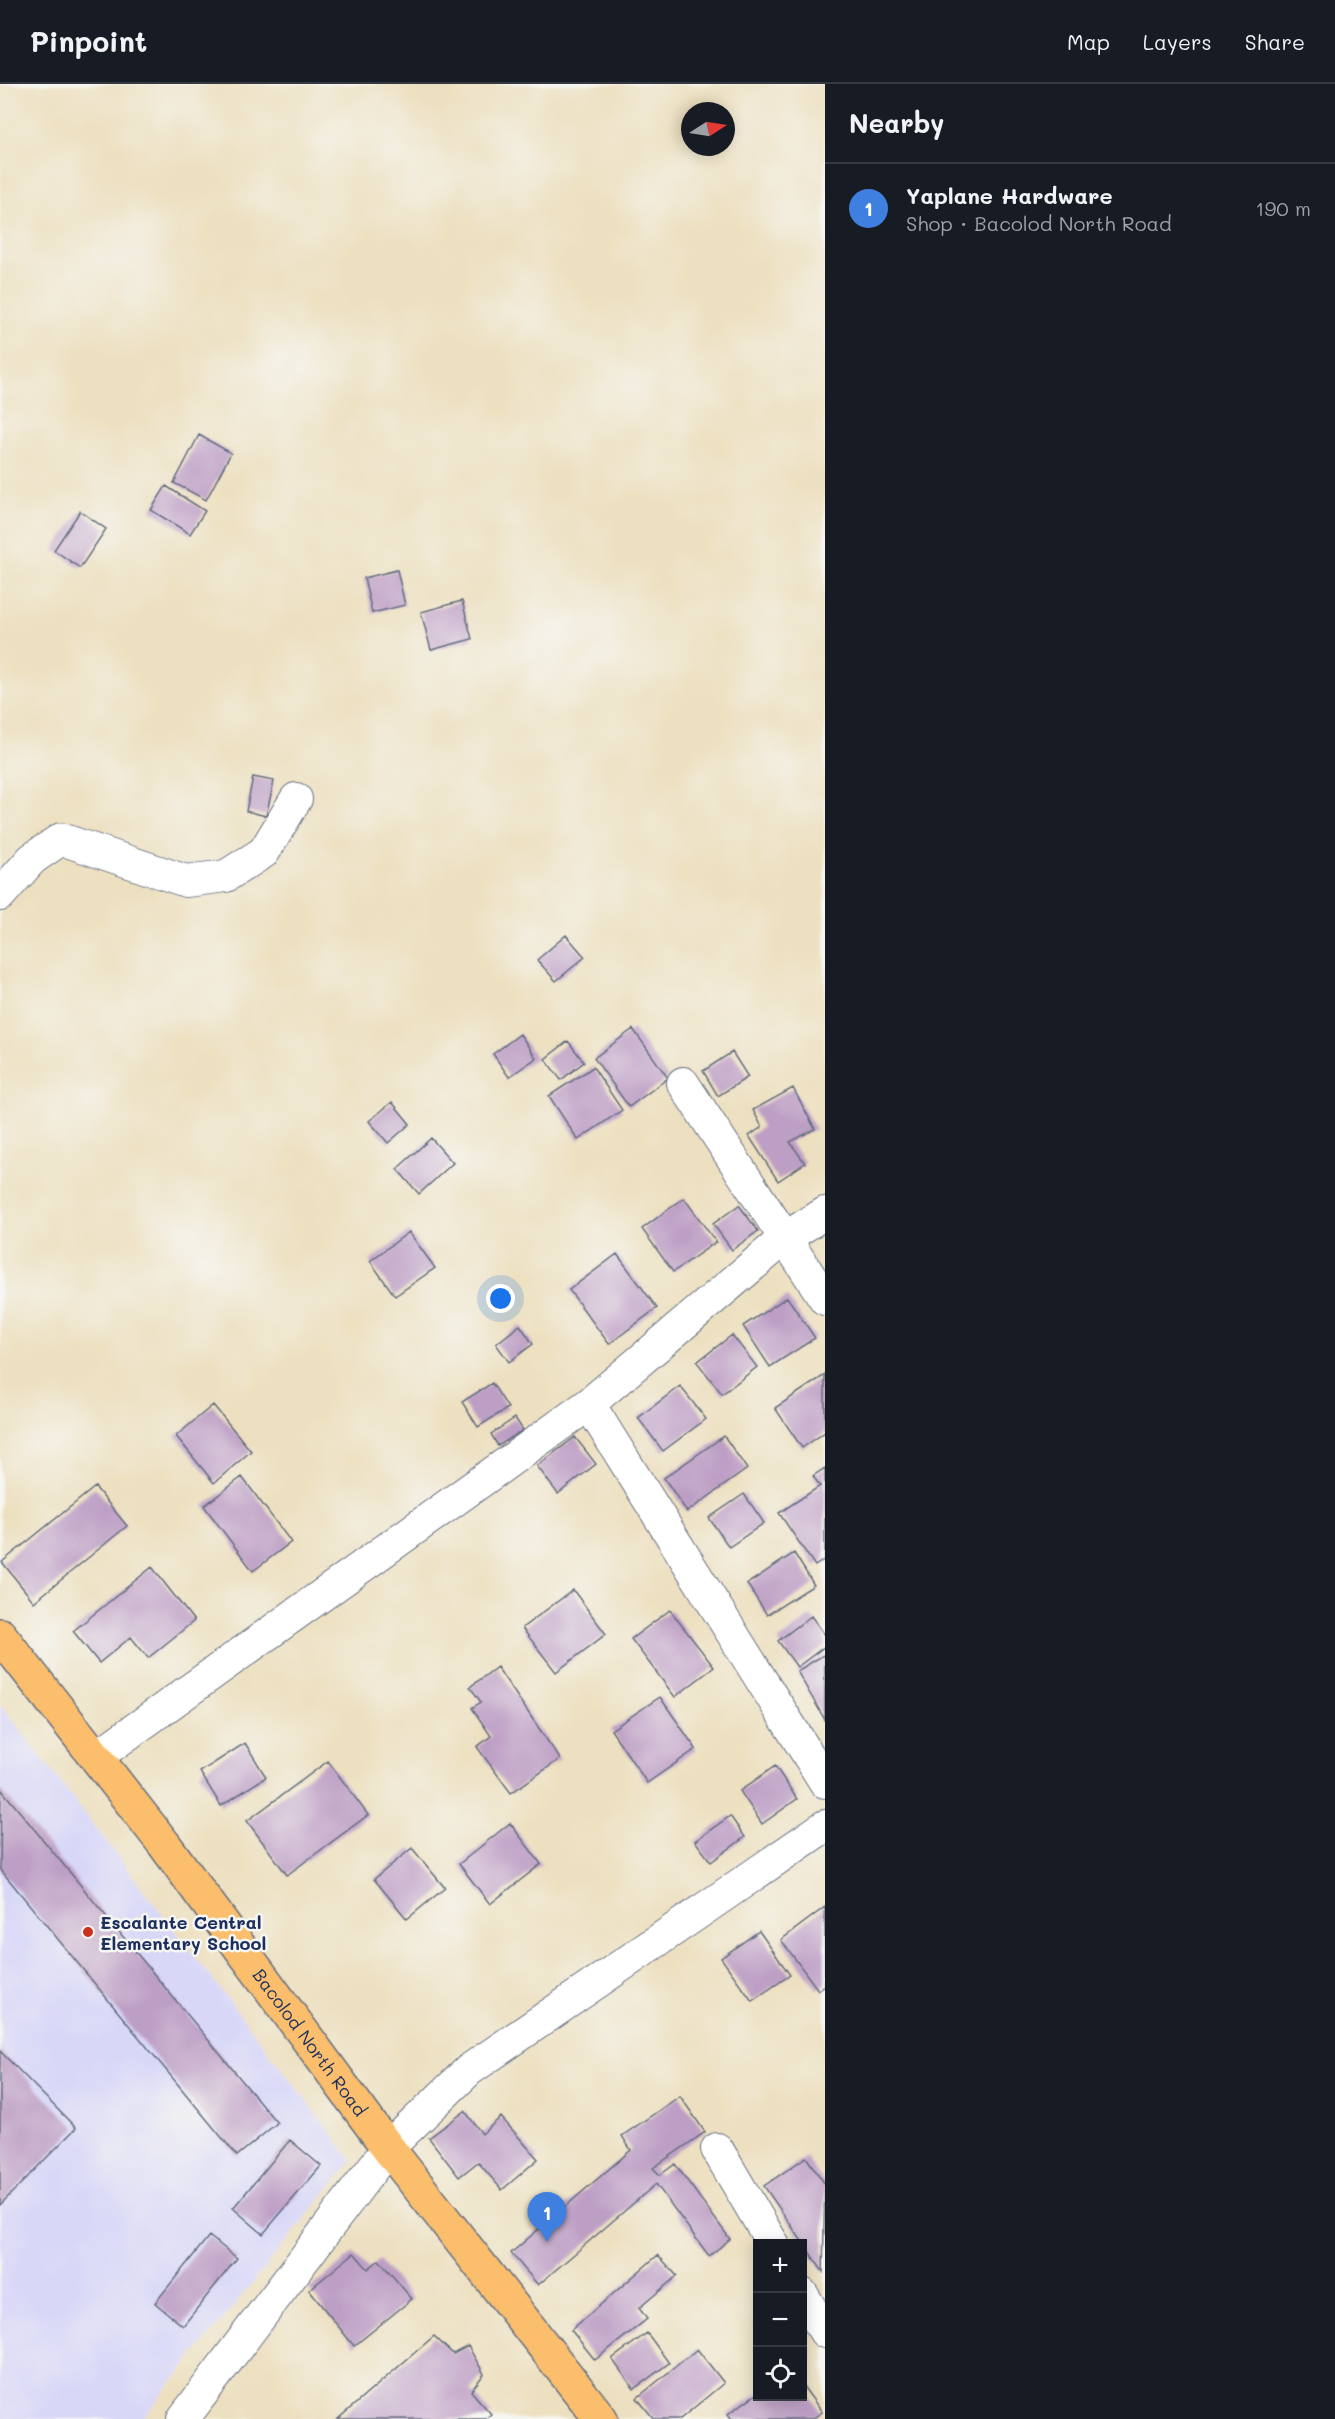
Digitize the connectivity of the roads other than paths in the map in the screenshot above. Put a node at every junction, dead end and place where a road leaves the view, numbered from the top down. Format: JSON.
{"nodes":[{"id":1,"x":296,"y":799,"type":"dead end"},
{"id":2,"x":0,"y":895,"type":"edge"},
{"id":3,"x":683,"y":1083,"type":"dead end"},
{"id":4,"x":825,"y":1213,"type":"edge"},
{"id":5,"x":785,"y":1238,"type":"junction"},
{"id":6,"x":825,"y":1299,"type":"edge"},
{"id":7,"x":590,"y":1404,"type":"junction"},
{"id":8,"x":0,"y":1635,"type":"edge"},
{"id":9,"x":96,"y":1757,"type":"junction"},
{"id":10,"x":825,"y":1782,"type":"edge"},
{"id":11,"x":825,"y":1826,"type":"edge"},
{"id":12,"x":388,"y":2148,"type":"junction"},
{"id":13,"x":717,"y":2149,"type":"dead end"},
{"id":14,"x":769,"y":2239,"type":"edge"},
{"id":15,"x":807,"y":2302,"type":"edge"},
{"id":16,"x":825,"y":2332,"type":"edge"},
{"id":17,"x":183,"y":2419,"type":"edge"},
{"id":18,"x":601,"y":2419,"type":"edge"}],
"edges":[{"from":1,"to":2,"type":"street"},
{"from":3,"to":5,"type":"street"},
{"from":4,"to":5,"type":"street"},
{"from":5,"to":6,"type":"street"},
{"from":5,"to":7,"type":"street"},
{"from":7,"to":9,"type":"street"},
{"from":7,"to":10,"type":"street"},
{"from":8,"to":9,"type":"highway","name":"Bacolod North Road"},
{"from":9,"to":12,"type":"highway","name":"Bacolod North Road"},
{"from":11,"to":12,"type":"street"},
{"from":12,"to":17,"type":"street"},
{"from":12,"to":18,"type":"highway","name":"Bacolod North Road"},
{"from":13,"to":14,"type":"street"},
{"from":15,"to":16,"type":"street"}]}
